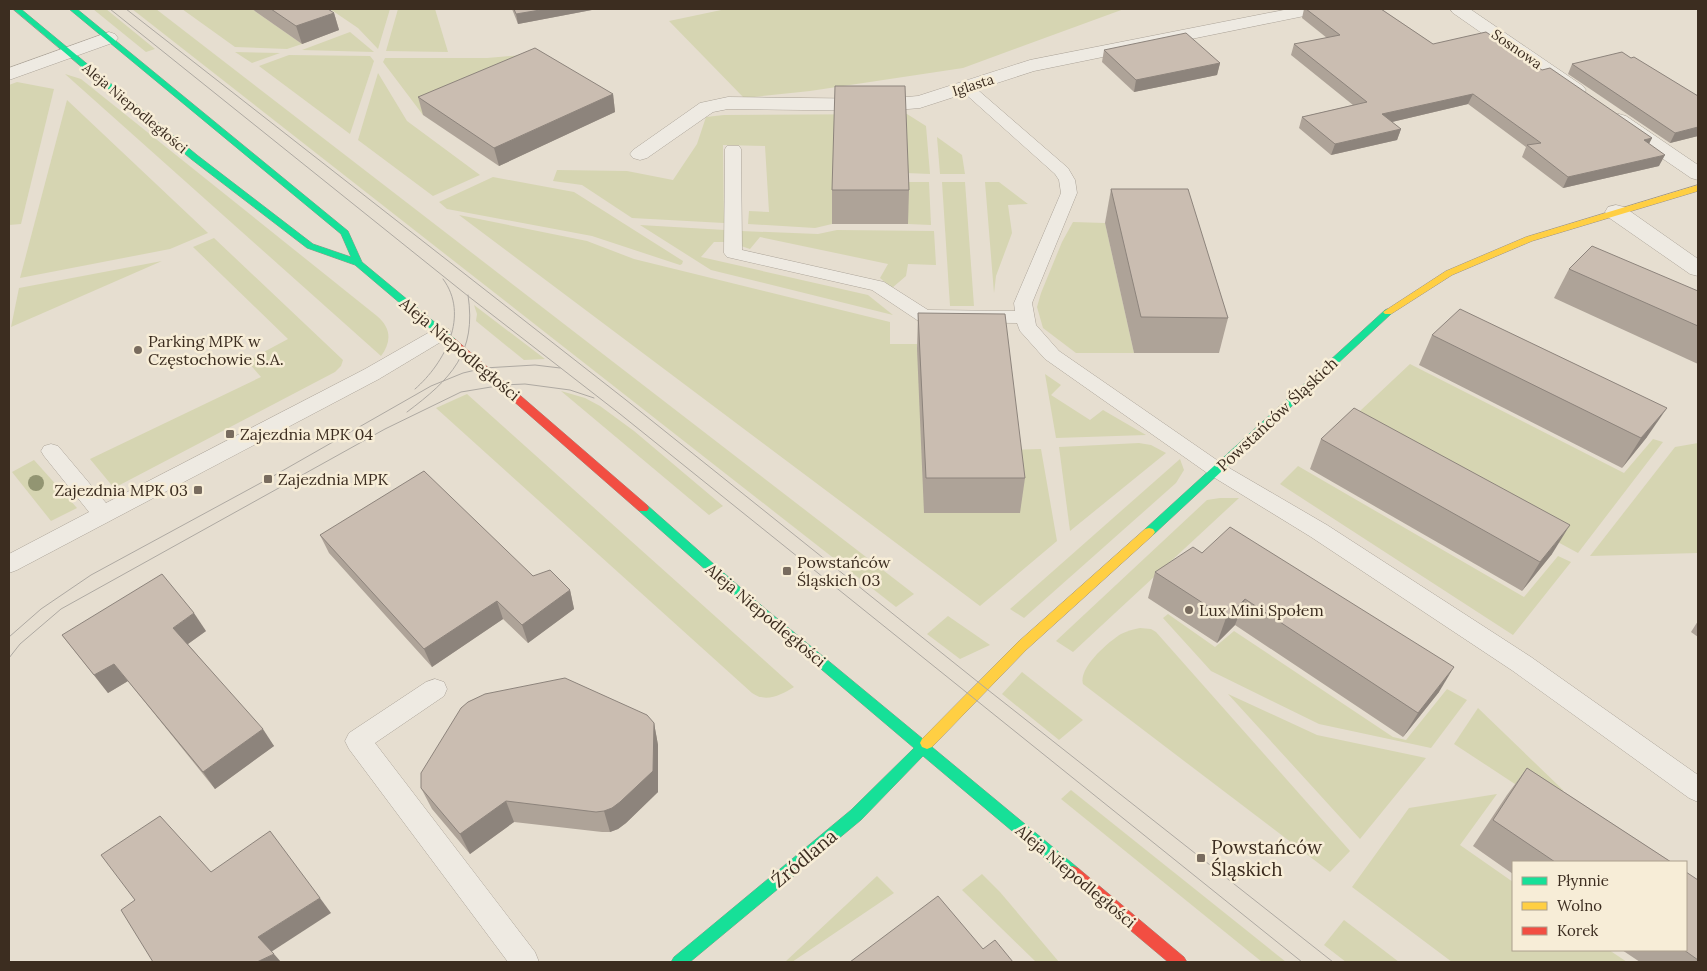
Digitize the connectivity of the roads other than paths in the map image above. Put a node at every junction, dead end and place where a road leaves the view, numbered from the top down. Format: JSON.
{"nodes":[{"id":1,"x":17,"y":9,"type":"edge"},
{"id":2,"x":73,"y":9,"type":"edge"},
{"id":3,"x":1314,"y":9,"type":"edge"},
{"id":4,"x":1459,"y":9,"type":"edge"},
{"id":5,"x":109,"y":38,"type":"junction"},
{"id":6,"x":68,"y":53,"type":"junction"},
{"id":7,"x":9,"y":74,"type":"edge"},
{"id":8,"x":966,"y":87,"type":"junction"},
{"id":9,"x":733,"y":148,"type":"dead end"},
{"id":10,"x":640,"y":154,"type":"dead end"},
{"id":11,"x":1698,"y":174,"type":"edge"},
{"id":12,"x":1698,"y":188,"type":"edge"},
{"id":13,"x":1616,"y":212,"type":"junction"},
{"id":14,"x":358,"y":263,"type":"junction"},
{"id":15,"x":1698,"y":269,"type":"edge"},
{"id":16,"x":1025,"y":317,"type":"junction"},
{"id":17,"x":442,"y":334,"type":"junction"},
{"id":18,"x":51,"y":452,"type":"dead end"},
{"id":19,"x":1217,"y":470,"type":"junction"},
{"id":20,"x":103,"y":514,"type":"junction"},
{"id":21,"x":9,"y":564,"type":"edge"},
{"id":22,"x":435,"y":689,"type":"dead end"},
{"id":23,"x":922,"y":747,"type":"junction"},
{"id":24,"x":1698,"y":790,"type":"edge"},
{"id":25,"x":525,"y":962,"type":"edge"},
{"id":26,"x":679,"y":962,"type":"edge"},
{"id":27,"x":1179,"y":962,"type":"edge"}],
"edges":[{"from":1,"to":6,"type":"street","name":"Aleja Niepodległości"},
{"from":2,"to":5,"type":"street","name":"Aleja Niepodległości"},
{"from":3,"to":8,"type":"street","name":"Iglasta"},
{"from":4,"to":11,"type":"street","name":"Sosnowa"},
{"from":5,"to":6,"type":"street"},
{"from":5,"to":14,"type":"street","name":"Aleja Niepodległości"},
{"from":6,"to":7,"type":"street"},
{"from":6,"to":14,"type":"street","name":"Aleja Niepodległości"},
{"from":8,"to":10,"type":"street","name":"Iglasta"},
{"from":8,"to":16,"type":"lane"},
{"from":9,"to":16,"type":"lane"},
{"from":12,"to":13,"type":"street","name":"Powstańców Śląskich"},
{"from":13,"to":15,"type":"street"},
{"from":13,"to":19,"type":"street","name":"Powstańców Śląskich"},
{"from":14,"to":17,"type":"street","name":"Aleja Niepodległości"},
{"from":16,"to":19,"type":"lane"},
{"from":17,"to":20,"type":"lane"},
{"from":17,"to":23,"type":"street","name":"Aleja Niepodległości"},
{"from":18,"to":20,"type":"lane"},
{"from":19,"to":23,"type":"street","name":"Powstańców Śląskich"},
{"from":19,"to":24,"type":"lane"},
{"from":20,"to":21,"type":"lane"},
{"from":22,"to":25,"type":"lane"},
{"from":23,"to":26,"type":"street","name":"Źródlana"},
{"from":23,"to":27,"type":"street","name":"Aleja Niepodległości"}]}
